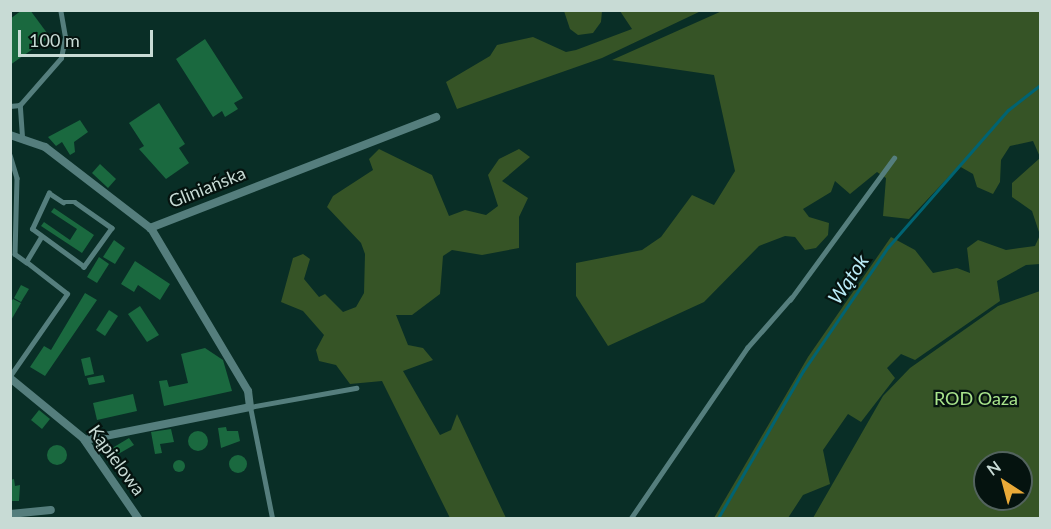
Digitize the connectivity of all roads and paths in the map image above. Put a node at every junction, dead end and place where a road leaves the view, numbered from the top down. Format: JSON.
{"nodes":[{"id":1,"x":60,"y":10,"type":"edge"},
{"id":2,"x":20,"y":105,"type":"junction"},
{"id":3,"x":10,"y":106,"type":"edge"},
{"id":4,"x":436,"y":117,"type":"dead end"},
{"id":5,"x":10,"y":135,"type":"edge"},
{"id":6,"x":22,"y":137,"type":"junction"},
{"id":7,"x":10,"y":155,"type":"edge"},
{"id":8,"x":894,"y":158,"type":"dead end"},
{"id":9,"x":151,"y":228,"type":"junction"},
{"id":10,"x":41,"y":237,"type":"junction"},
{"id":11,"x":26,"y":262,"type":"junction"},
{"id":12,"x":10,"y":377,"type":"edge"},
{"id":13,"x":356,"y":388,"type":"dead end"},
{"id":14,"x":250,"y":407,"type":"junction"},
{"id":15,"x":85,"y":440,"type":"junction"},
{"id":16,"x":51,"y":510,"type":"dead end"},
{"id":17,"x":10,"y":514,"type":"edge"},
{"id":18,"x":138,"y":519,"type":"edge"},
{"id":19,"x":272,"y":519,"type":"edge"},
{"id":20,"x":631,"y":519,"type":"edge"}],
"edges":[{"from":1,"to":2,"type":"lane"},
{"from":2,"to":3,"type":"lane"},
{"from":2,"to":6,"type":"lane"},
{"from":4,"to":9,"type":"street","name":"Gliniańska"},
{"from":5,"to":6,"type":"street"},
{"from":6,"to":9,"type":"street"},
{"from":7,"to":11,"type":"lane"},
{"from":8,"to":20,"type":"lane"},
{"from":9,"to":14,"type":"street"},
{"from":10,"to":10,"type":"lane"},
{"from":10,"to":11,"type":"lane"},
{"from":11,"to":12,"type":"lane"},
{"from":12,"to":15,"type":"street","name":"Kąpielowa"},
{"from":13,"to":14,"type":"lane"},
{"from":14,"to":15,"type":"street"},
{"from":14,"to":19,"type":"lane"},
{"from":15,"to":18,"type":"street","name":"Kąpielowa"},
{"from":16,"to":17,"type":"street"}]}
